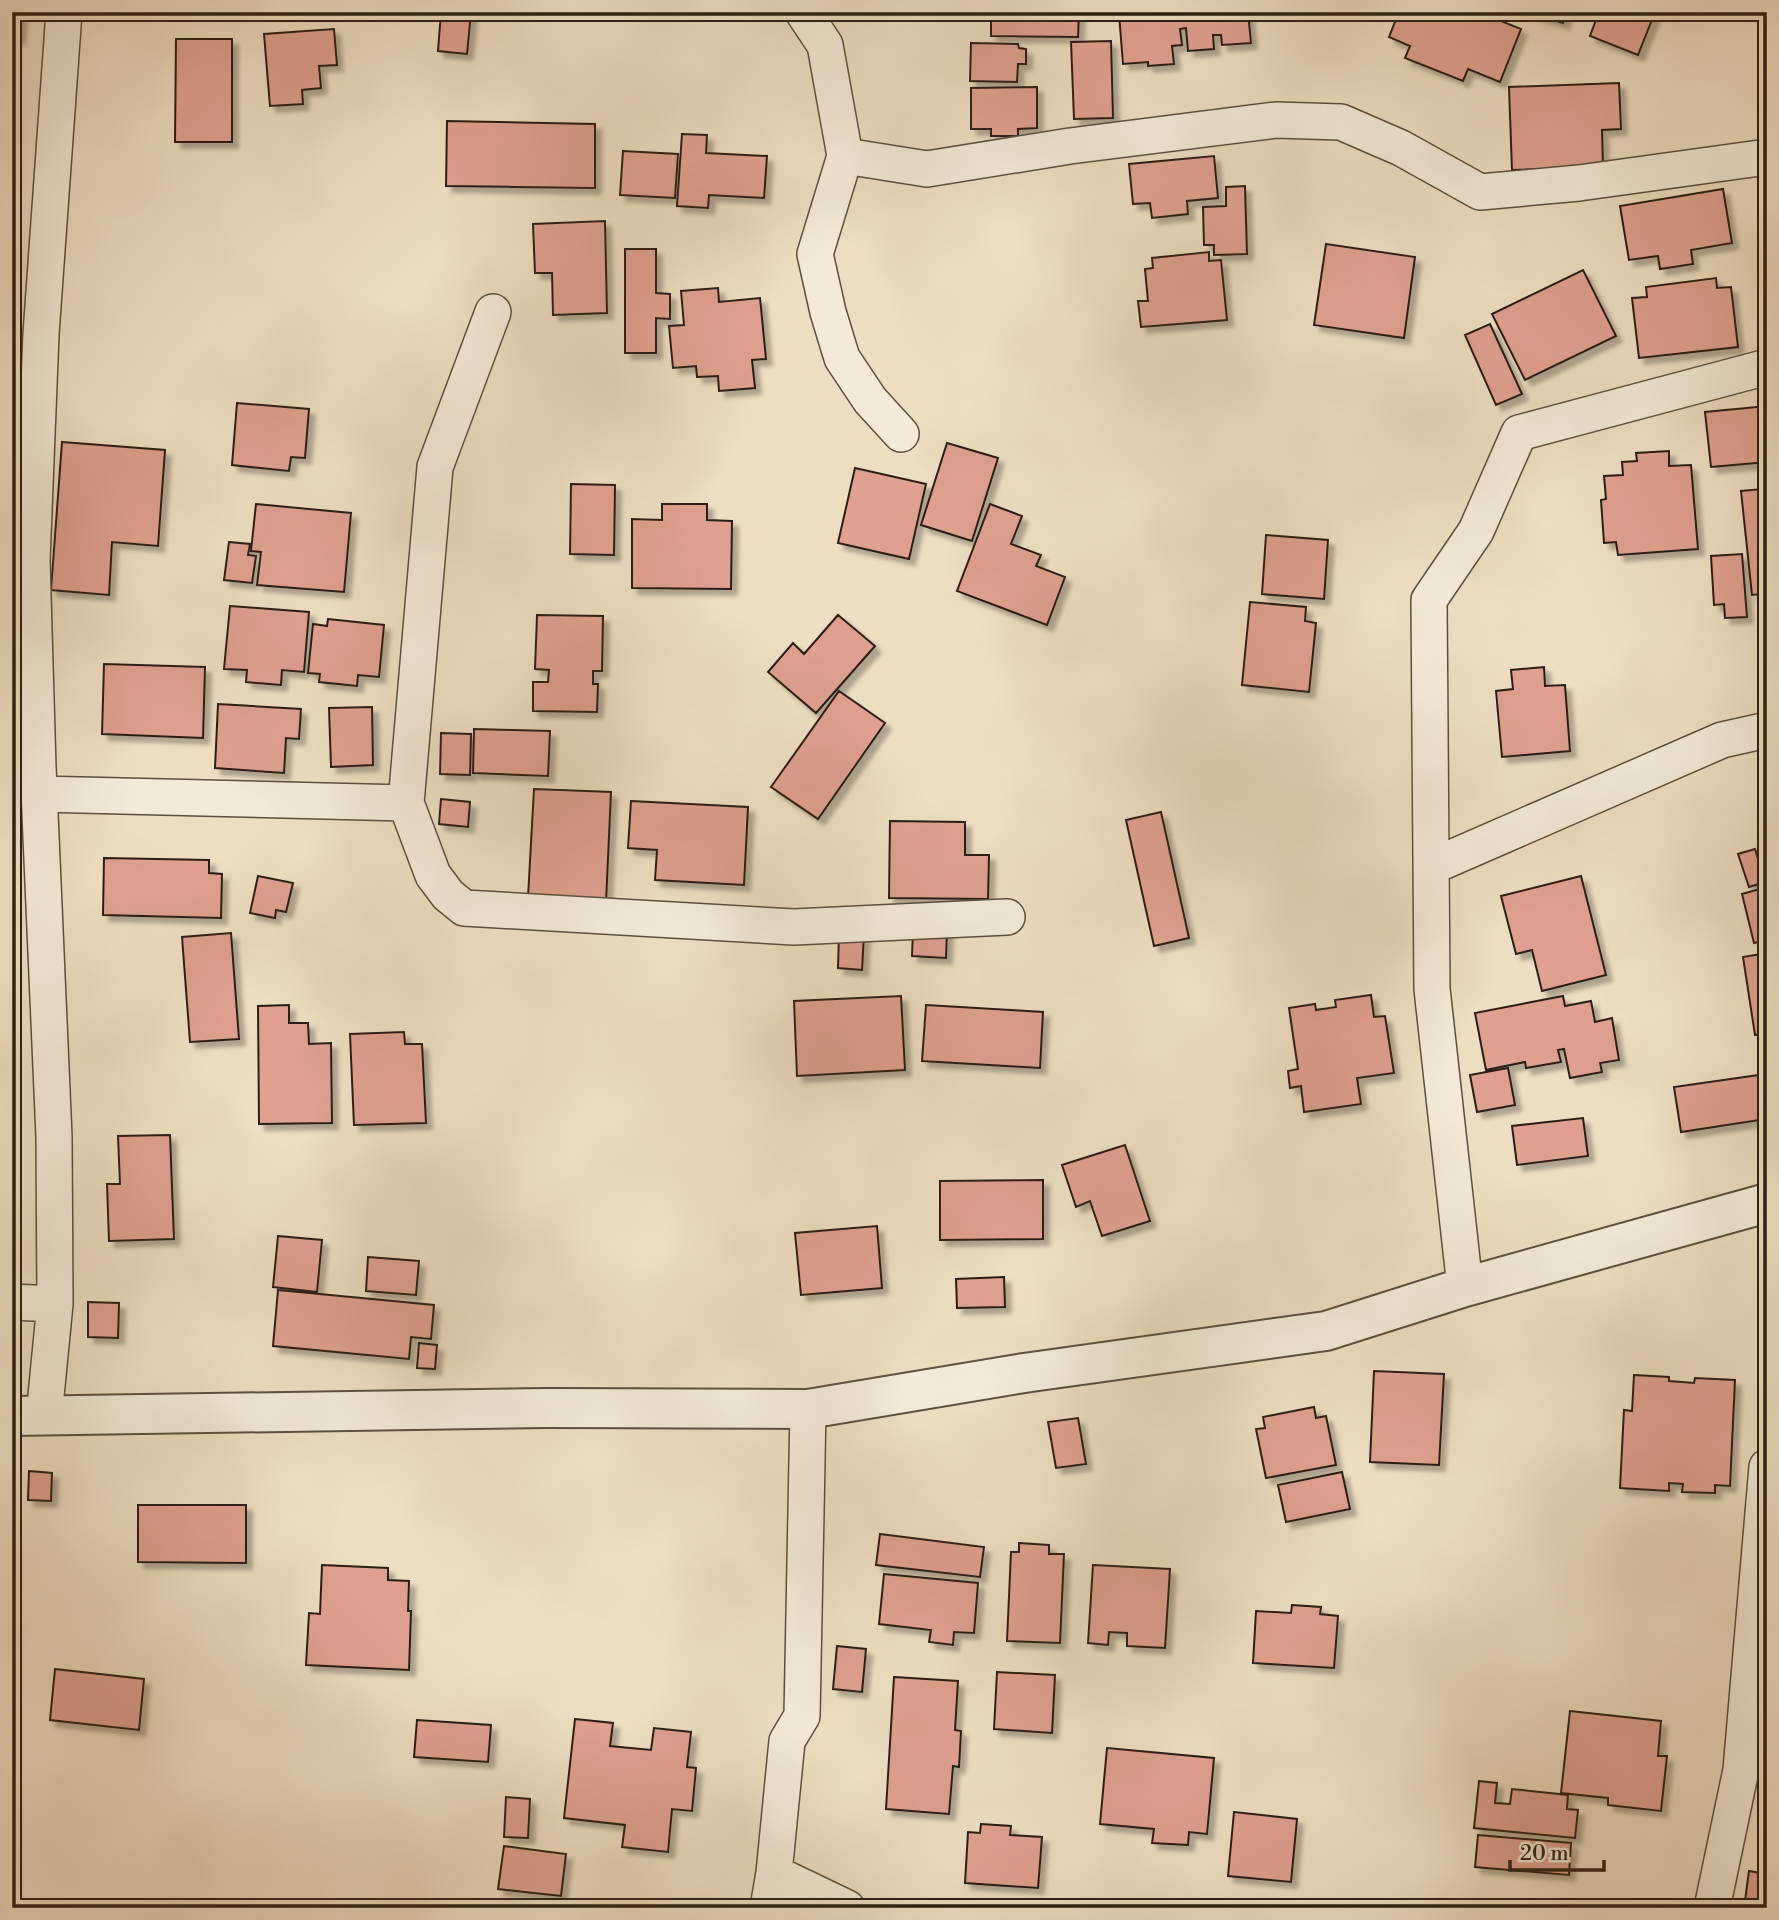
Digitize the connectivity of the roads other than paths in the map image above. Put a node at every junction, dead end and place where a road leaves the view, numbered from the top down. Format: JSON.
{"nodes":[{"id":1,"x":64,"y":12,"type":"edge"},
{"id":2,"x":803,"y":12,"type":"edge"},
{"id":3,"x":845,"y":156,"type":"junction"},
{"id":4,"x":1767,"y":157,"type":"edge"},
{"id":5,"x":493,"y":312,"type":"dead end"},
{"id":6,"x":27,"y":334,"type":"edge"},
{"id":7,"x":1767,"y":367,"type":"edge"},
{"id":8,"x":901,"y":434,"type":"dead end"},
{"id":9,"x":1767,"y":730,"type":"edge"},
{"id":10,"x":30,"y":776,"type":"edge"},
{"id":11,"x":407,"y":803,"type":"junction"},
{"id":12,"x":1433,"y":866,"type":"junction"},
{"id":13,"x":1007,"y":918,"type":"dead end"},
{"id":14,"x":1767,"y":1203,"type":"edge"},
{"id":15,"x":1465,"y":1287,"type":"junction"},
{"id":16,"x":12,"y":1302,"type":"edge"},
{"id":17,"x":55,"y":1304,"type":"junction"},
{"id":18,"x":808,"y":1409,"type":"junction"},
{"id":19,"x":28,"y":1416,"type":"edge"},
{"id":20,"x":1767,"y":1467,"type":"edge"},
{"id":21,"x":774,"y":1873,"type":"junction"},
{"id":22,"x":768,"y":1908,"type":"edge"},
{"id":23,"x":847,"y":1908,"type":"edge"},
{"id":24,"x":1712,"y":1908,"type":"edge"}],
"edges":[{"from":1,"to":6,"type":"street"},
{"from":2,"to":3,"type":"street"},
{"from":3,"to":4,"type":"street"},
{"from":3,"to":8,"type":"street"},
{"from":5,"to":11,"type":"street"},
{"from":6,"to":10,"type":"street"},
{"from":7,"to":12,"type":"street"},
{"from":9,"to":12,"type":"street"},
{"from":10,"to":11,"type":"street"},
{"from":10,"to":17,"type":"street"},
{"from":11,"to":13,"type":"street"},
{"from":12,"to":15,"type":"street"},
{"from":14,"to":15,"type":"street"},
{"from":15,"to":18,"type":"street"},
{"from":16,"to":17,"type":"street"},
{"from":17,"to":19,"type":"street"},
{"from":18,"to":19,"type":"street"},
{"from":18,"to":21,"type":"street"},
{"from":20,"to":24,"type":"street"},
{"from":21,"to":22,"type":"street"},
{"from":21,"to":23,"type":"street"}]}
